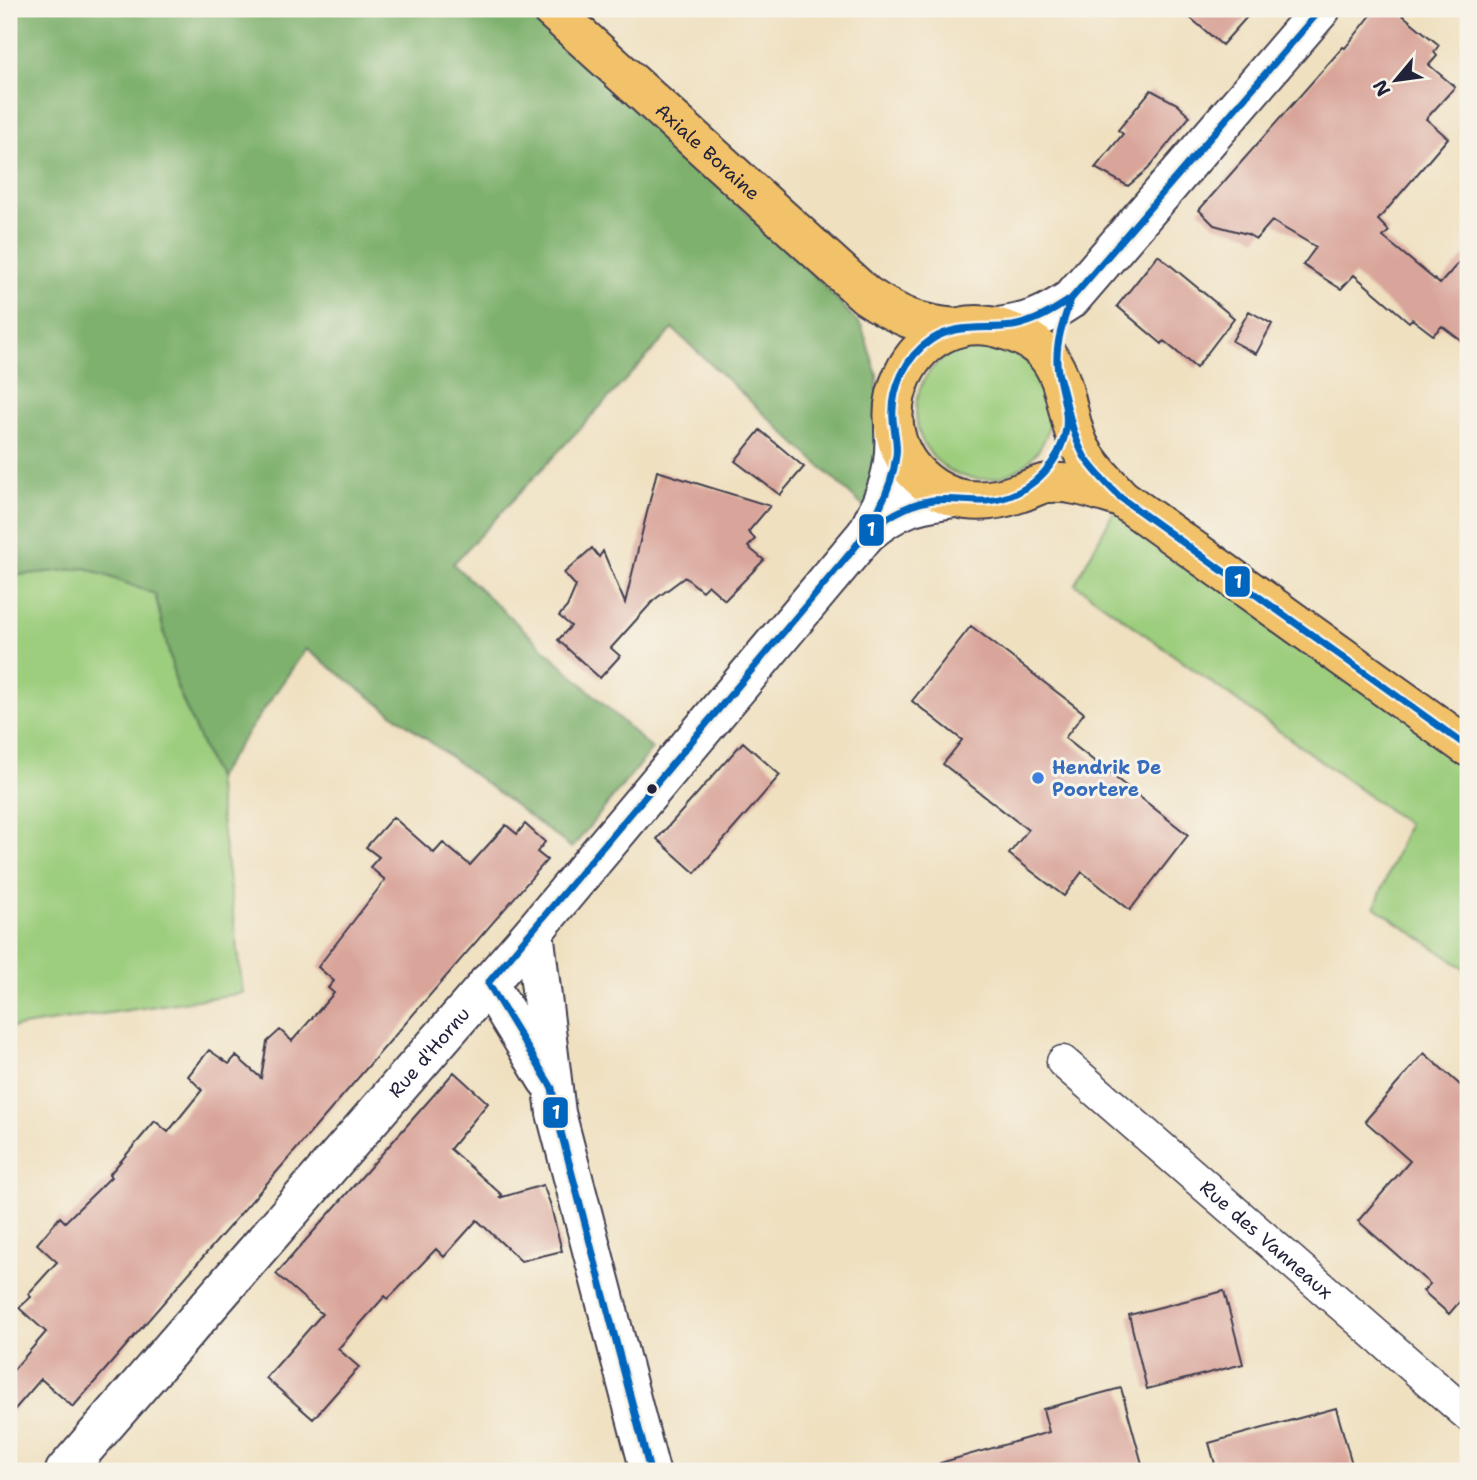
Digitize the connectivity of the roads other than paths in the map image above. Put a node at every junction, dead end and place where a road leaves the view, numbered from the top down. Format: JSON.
{"nodes":[{"id":1,"x":551,"y":9,"type":"edge"},
{"id":2,"x":1321,"y":9,"type":"edge"},
{"id":3,"x":866,"y":295,"type":"junction"},
{"id":4,"x":1071,"y":299,"type":"junction"},
{"id":5,"x":999,"y":327,"type":"junction"},
{"id":6,"x":957,"y":328,"type":"junction"},
{"id":7,"x":1058,"y":372,"type":"junction"},
{"id":8,"x":895,"y":390,"type":"junction"},
{"id":9,"x":1068,"y":416,"type":"junction"},
{"id":10,"x":894,"y":430,"type":"junction"},
{"id":11,"x":1017,"y":494,"type":"junction"},
{"id":12,"x":956,"y":498,"type":"junction"},
{"id":13,"x":1121,"y":498,"type":"junction"},
{"id":14,"x":867,"y":533,"type":"junction"},
{"id":15,"x":1468,"y":747,"type":"edge"},
{"id":16,"x":534,"y":930,"type":"junction"},
{"id":17,"x":488,"y":984,"type":"junction"},
{"id":18,"x":1063,"y":1062,"type":"dead end"},
{"id":19,"x":552,"y":1088,"type":"junction"},
{"id":20,"x":1468,"y":1415,"type":"edge"},
{"id":21,"x":65,"y":1471,"type":"edge"},
{"id":22,"x":650,"y":1471,"type":"edge"}],
"edges":[{"from":1,"to":3,"type":"main road","name":"Axiale Boraine"},
{"from":2,"to":4,"type":"street"},
{"from":3,"to":6,"type":"main road"},
{"from":3,"to":8,"type":"main road"},
{"from":4,"to":5,"type":"street"},
{"from":4,"to":7,"type":"street"},
{"from":5,"to":6,"type":"main road"},
{"from":5,"to":7,"type":"main road"},
{"from":6,"to":8,"type":"main road"},
{"from":7,"to":9,"type":"main road"},
{"from":8,"to":10,"type":"main road"},
{"from":9,"to":11,"type":"main road"},
{"from":9,"to":13,"type":"main road"},
{"from":10,"to":12,"type":"main road"},
{"from":10,"to":14,"type":"street"},
{"from":11,"to":12,"type":"main road"},
{"from":11,"to":13,"type":"main road"},
{"from":12,"to":14,"type":"street"},
{"from":13,"to":15,"type":"main road"},
{"from":14,"to":16,"type":"street","name":"Rue d'Hornu"},
{"from":16,"to":17,"type":"street","name":"Rue d'Hornu"},
{"from":16,"to":19,"type":"street"},
{"from":17,"to":19,"type":"street"},
{"from":17,"to":21,"type":"street","name":"Rue d'Hornu"},
{"from":18,"to":20,"type":"street","name":"Rue des Vanneaux"},
{"from":19,"to":22,"type":"street"}]}
